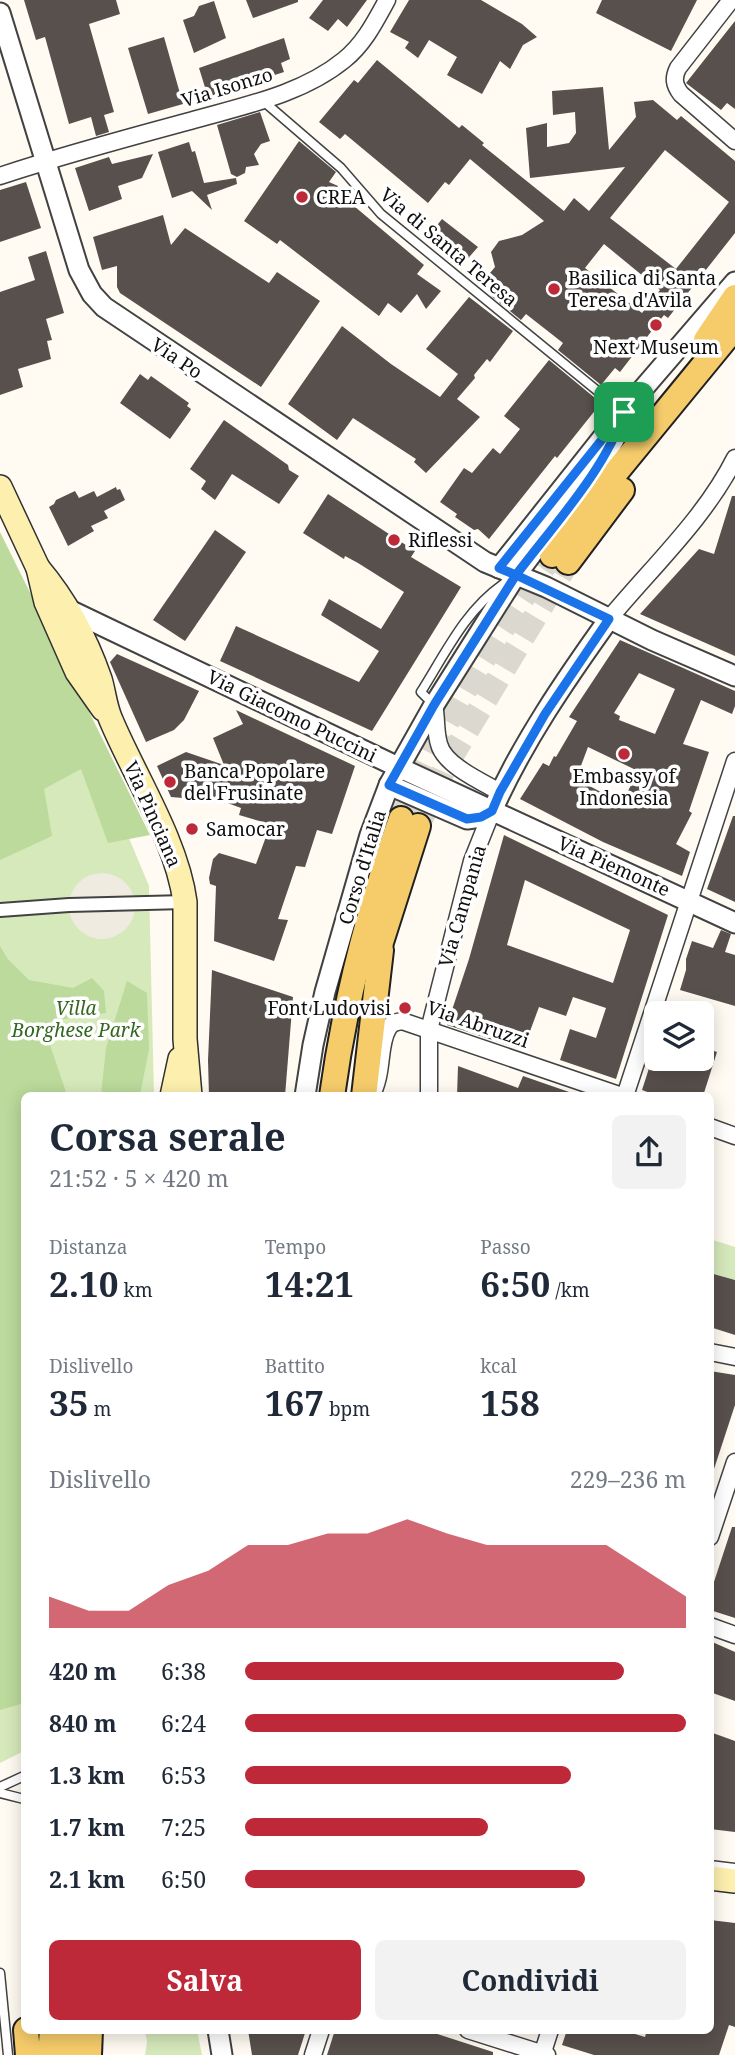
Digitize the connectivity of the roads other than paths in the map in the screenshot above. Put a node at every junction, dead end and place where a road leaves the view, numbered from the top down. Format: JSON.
{"nodes":[{"id":1,"x":387,"y":0,"type":"edge"},
{"id":2,"x":731,"y":0,"type":"edge"},
{"id":3,"x":0,"y":13,"type":"edge"},
{"id":4,"x":262,"y":100,"type":"junction"},
{"id":5,"x":735,"y":141,"type":"edge"},
{"id":6,"x":44,"y":162,"type":"junction"},
{"id":7,"x":0,"y":176,"type":"edge"},
{"id":8,"x":735,"y":282,"type":"edge"},
{"id":9,"x":735,"y":297,"type":"edge"},
{"id":10,"x":735,"y":327,"type":"edge"},
{"id":11,"x":735,"y":353,"type":"edge"},
{"id":12,"x":624,"y":412,"type":"junction"},
{"id":13,"x":735,"y":458,"type":"edge"},
{"id":14,"x":624,"y":462,"type":"junction"},
{"id":15,"x":0,"y":487,"type":"edge"},
{"id":16,"x":508,"y":571,"type":"junction"},
{"id":17,"x":57,"y":605,"type":"junction"},
{"id":18,"x":609,"y":619,"type":"junction"},
{"id":19,"x":735,"y":676,"type":"edge"},
{"id":20,"x":434,"y":705,"type":"junction"},
{"id":21,"x":735,"y":761,"type":"edge"},
{"id":22,"x":393,"y":776,"type":"junction"},
{"id":23,"x":500,"y":792,"type":"junction"},
{"id":24,"x":492,"y":811,"type":"junction"},
{"id":25,"x":690,"y":901,"type":"junction"},
{"id":26,"x":185,"y":902,"type":"junction"},
{"id":27,"x":0,"y":910,"type":"edge"},
{"id":28,"x":735,"y":923,"type":"edge"},
{"id":29,"x":382,"y":939,"type":"junction"},
{"id":30,"x":348,"y":1001,"type":"junction"},
{"id":31,"x":429,"y":1030,"type":"junction"},
{"id":32,"x":185,"y":1039,"type":"junction"},
{"id":33,"x":173,"y":1092,"type":"edge"},
{"id":34,"x":190,"y":1092,"type":"edge"},
{"id":35,"x":306,"y":1092,"type":"edge"},
{"id":36,"x":321,"y":1092,"type":"edge"},
{"id":37,"x":333,"y":1092,"type":"edge"},
{"id":38,"x":350,"y":1092,"type":"edge"},
{"id":39,"x":364,"y":1092,"type":"edge"},
{"id":40,"x":373,"y":1092,"type":"edge"},
{"id":41,"x":429,"y":1092,"type":"edge"},
{"id":42,"x":612,"y":1092,"type":"edge"},
{"id":43,"x":625,"y":1092,"type":"edge"},
{"id":44,"x":714,"y":1129,"type":"edge"},
{"id":45,"x":735,"y":1136,"type":"edge"},
{"id":46,"x":714,"y":1353,"type":"edge"},
{"id":47,"x":735,"y":1357,"type":"edge"},
{"id":48,"x":735,"y":1462,"type":"edge"},
{"id":49,"x":714,"y":1525,"type":"edge"},
{"id":50,"x":714,"y":1627,"type":"edge"},
{"id":51,"x":735,"y":1635,"type":"edge"},
{"id":52,"x":21,"y":1777,"type":"edge"},
{"id":53,"x":0,"y":1787,"type":"edge"},
{"id":54,"x":0,"y":1793,"type":"edge"},
{"id":55,"x":21,"y":1798,"type":"edge"},
{"id":56,"x":714,"y":1865,"type":"edge"},
{"id":57,"x":735,"y":1868,"type":"edge"},
{"id":58,"x":714,"y":1878,"type":"edge"},
{"id":59,"x":735,"y":1881,"type":"edge"},
{"id":60,"x":0,"y":1973,"type":"edge"},
{"id":61,"x":26,"y":2034,"type":"edge"},
{"id":62,"x":52,"y":2034,"type":"edge"},
{"id":63,"x":72,"y":2034,"type":"edge"},
{"id":64,"x":90,"y":2034,"type":"edge"},
{"id":65,"x":219,"y":2034,"type":"edge"},
{"id":66,"x":320,"y":2034,"type":"edge"},
{"id":67,"x":481,"y":2034,"type":"edge"},
{"id":68,"x":549,"y":2034,"type":"edge"},
{"id":69,"x":544,"y":2054,"type":"edge"},
{"id":70,"x":9,"y":2055,"type":"edge"},
{"id":71,"x":28,"y":2055,"type":"edge"},
{"id":72,"x":50,"y":2055,"type":"edge"},
{"id":73,"x":71,"y":2055,"type":"edge"},
{"id":74,"x":89,"y":2055,"type":"edge"},
{"id":75,"x":222,"y":2055,"type":"edge"},
{"id":76,"x":313,"y":2055,"type":"edge"}],
"edges":[{"from":1,"to":4,"type":"street","name":"Via Isonzo"},
{"from":2,"to":5,"type":"street"},
{"from":3,"to":6,"type":"street","name":"Via Po"},
{"from":4,"to":6,"type":"street","name":"Via Isonzo"},
{"from":4,"to":12,"type":"lane","name":"Via di Santa Teresa"},
{"from":6,"to":7,"type":"street","name":"Via Isonzo"},
{"from":6,"to":16,"type":"street","name":"Via Po"},
{"from":8,"to":12,"type":"street","name":"Corso d'Italia"},
{"from":9,"to":14,"type":"main road"},
{"from":10,"to":14,"type":"main road"},
{"from":11,"to":14,"type":"main road"},
{"from":12,"to":16,"type":"street","name":"Corso d'Italia"},
{"from":13,"to":18,"type":"street","name":"Via Campania"},
{"from":15,"to":17,"type":"main road","name":"Via Pinciana"},
{"from":16,"to":18,"type":"street","name":"Via Po"},
{"from":16,"to":20,"type":"street","name":"Corso d'Italia"},
{"from":17,"to":22,"type":"street","name":"Via Giacomo Puccini"},
{"from":17,"to":26,"type":"main road","name":"Via Pinciana"},
{"from":18,"to":19,"type":"street","name":"Via Po"},
{"from":18,"to":23,"type":"street","name":"Via Campania"},
{"from":20,"to":22,"type":"street","name":"Corso d'Italia"},
{"from":20,"to":23,"type":"street"},
{"from":21,"to":25,"type":"street"},
{"from":22,"to":24,"type":"street","name":"Via Giacomo Puccini"},
{"from":22,"to":35,"type":"street","name":"Corso d'Italia"},
{"from":23,"to":24,"type":"street","name":"Via Campania"},
{"from":24,"to":25,"type":"street","name":"Via Piemonte"},
{"from":24,"to":31,"type":"street","name":"Via Campania"},
{"from":25,"to":28,"type":"street","name":"Via Piemonte"},
{"from":25,"to":43,"type":"street"},
{"from":26,"to":27,"type":"street"},
{"from":26,"to":32,"type":"main road","name":"Via Pinciana"},
{"from":29,"to":30,"type":"main road","name":"Corso d'Italia"},
{"from":29,"to":38,"type":"main road","name":"Corso d'Italia"},
{"from":29,"to":39,"type":"main road"},
{"from":30,"to":36,"type":"main road"},
{"from":30,"to":37,"type":"main road","name":"Corso d'Italia"},
{"from":31,"to":40,"type":"street","name":"Via Abruzzi"},
{"from":31,"to":41,"type":"street","name":"Via Campania"},
{"from":31,"to":42,"type":"street","name":"Via Abruzzi"},
{"from":32,"to":33,"type":"main road","name":"Via Pinciana"},
{"from":32,"to":34,"type":"main road","name":"Via Pinciana"},
{"from":44,"to":45,"type":"street"},
{"from":46,"to":47,"type":"street"},
{"from":48,"to":49,"type":"street"},
{"from":50,"to":51,"type":"street"},
{"from":52,"to":53,"type":"lane"},
{"from":54,"to":55,"type":"lane"},
{"from":56,"to":57,"type":"lane"},
{"from":58,"to":59,"type":"main road"},
{"from":60,"to":70,"type":"lane"},
{"from":61,"to":71,"type":"main road"},
{"from":62,"to":72,"type":"main road"},
{"from":63,"to":73,"type":"main road"},
{"from":64,"to":74,"type":"main road"},
{"from":65,"to":75,"type":"street"},
{"from":66,"to":76,"type":"street"},
{"from":67,"to":69,"type":"street"},
{"from":68,"to":69,"type":"street"}]}
